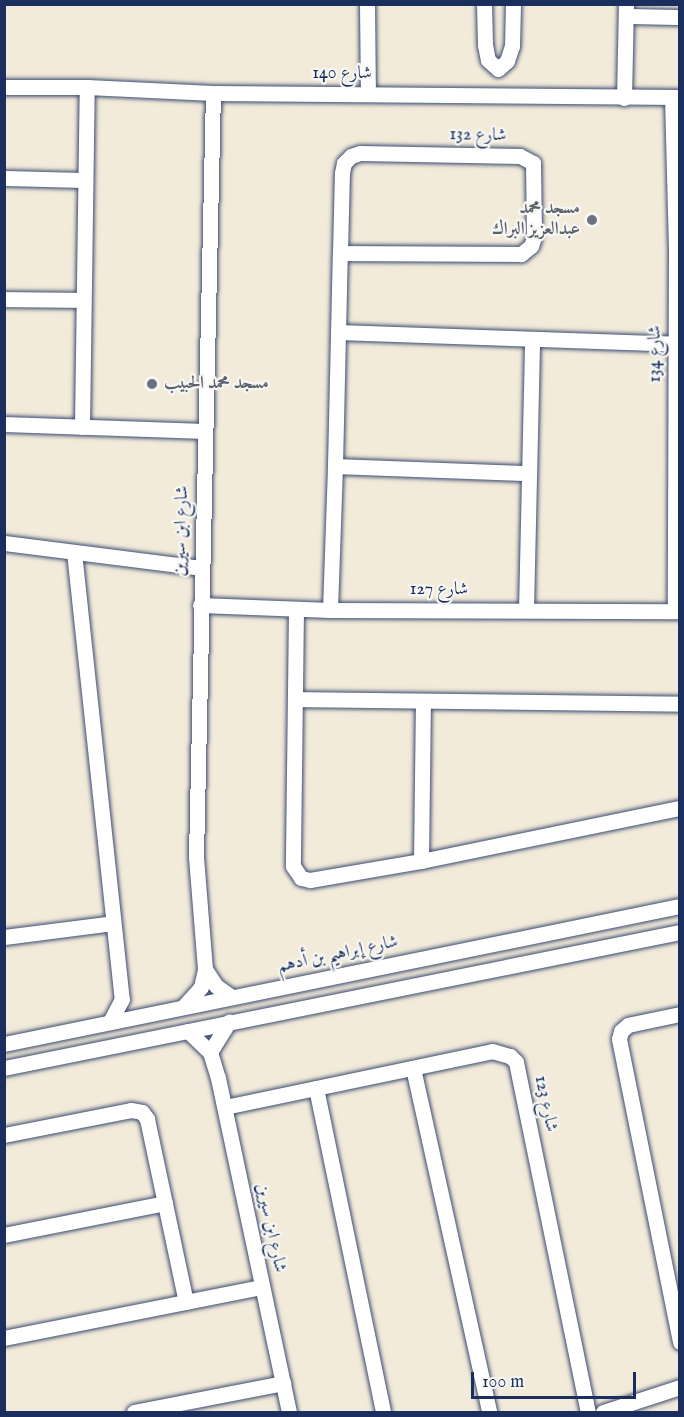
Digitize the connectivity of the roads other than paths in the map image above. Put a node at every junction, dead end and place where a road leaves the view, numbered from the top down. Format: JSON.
{"nodes":[{"id":1,"x":367,"y":4,"type":"edge"},
{"id":2,"x":484,"y":4,"type":"edge"},
{"id":3,"x":513,"y":4,"type":"edge"},
{"id":4,"x":626,"y":10,"type":"edge"},
{"id":5,"x":658,"y":11,"type":"edge"},
{"id":6,"x":680,"y":17,"type":"edge"},
{"id":7,"x":498,"y":69,"type":"junction"},
{"id":8,"x":4,"y":87,"type":"edge"},
{"id":9,"x":87,"y":87,"type":"junction"},
{"id":10,"x":213,"y":93,"type":"junction"},
{"id":11,"x":368,"y":93,"type":"junction"},
{"id":12,"x":496,"y":97,"type":"junction"},
{"id":13,"x":676,"y":97,"type":"edge"},
{"id":14,"x":624,"y":98,"type":"junction"},
{"id":15,"x":4,"y":178,"type":"edge"},
{"id":16,"x":85,"y":180,"type":"junction"},
{"id":17,"x":678,"y":249,"type":"edge"},
{"id":18,"x":340,"y":253,"type":"junction"},
{"id":19,"x":4,"y":299,"type":"edge"},
{"id":20,"x":83,"y":300,"type":"junction"},
{"id":21,"x":338,"y":332,"type":"junction"},
{"id":22,"x":532,"y":339,"type":"junction"},
{"id":23,"x":676,"y":344,"type":"junction"},
{"id":24,"x":677,"y":367,"type":"edge"},
{"id":25,"x":4,"y":424,"type":"edge"},
{"id":26,"x":82,"y":427,"type":"junction"},
{"id":27,"x":205,"y":431,"type":"junction"},
{"id":28,"x":335,"y":466,"type":"junction"},
{"id":29,"x":529,"y":472,"type":"junction"},
{"id":30,"x":677,"y":484,"type":"edge"},
{"id":31,"x":4,"y":543,"type":"edge"},
{"id":32,"x":74,"y":552,"type":"junction"},
{"id":33,"x":201,"y":568,"type":"junction"},
{"id":34,"x":200,"y":605,"type":"junction"},
{"id":35,"x":296,"y":609,"type":"junction"},
{"id":36,"x":330,"y":610,"type":"junction"},
{"id":37,"x":526,"y":610,"type":"junction"},
{"id":38,"x":677,"y":611,"type":"edge"},
{"id":39,"x":295,"y":699,"type":"junction"},
{"id":40,"x":423,"y":701,"type":"junction"},
{"id":41,"x":680,"y":704,"type":"edge"},
{"id":42,"x":680,"y":808,"type":"edge"},
{"id":43,"x":421,"y":861,"type":"junction"},
{"id":44,"x":680,"y":906,"type":"edge"},
{"id":45,"x":113,"y":923,"type":"junction"},
{"id":46,"x":549,"y":932,"type":"junction"},
{"id":47,"x":680,"y":932,"type":"edge"},
{"id":48,"x":4,"y":937,"type":"edge"},
{"id":49,"x":513,"y":939,"type":"junction"},
{"id":50,"x":556,"y":957,"type":"junction"},
{"id":51,"x":519,"y":964,"type":"junction"},
{"id":52,"x":205,"y":969,"type":"junction"},
{"id":53,"x":232,"y":997,"type":"junction"},
{"id":54,"x":122,"y":999,"type":"junction"},
{"id":55,"x":184,"y":1006,"type":"junction"},
{"id":56,"x":680,"y":1014,"type":"edge"},
{"id":57,"x":144,"y":1015,"type":"junction"},
{"id":58,"x":110,"y":1022,"type":"junction"},
{"id":59,"x":229,"y":1022,"type":"junction"},
{"id":60,"x":188,"y":1031,"type":"junction"},
{"id":61,"x":4,"y":1044,"type":"edge"},
{"id":62,"x":210,"y":1052,"type":"junction"},
{"id":63,"x":4,"y":1068,"type":"edge"},
{"id":64,"x":413,"y":1068,"type":"junction"},
{"id":65,"x":316,"y":1088,"type":"junction"},
{"id":66,"x":225,"y":1107,"type":"junction"},
{"id":67,"x":4,"y":1135,"type":"edge"},
{"id":68,"x":165,"y":1203,"type":"junction"},
{"id":69,"x":4,"y":1235,"type":"edge"},
{"id":70,"x":262,"y":1287,"type":"junction"},
{"id":71,"x":186,"y":1302,"type":"junction"},
{"id":72,"x":4,"y":1338,"type":"edge"},
{"id":73,"x":680,"y":1342,"type":"edge"},
{"id":74,"x":283,"y":1383,"type":"junction"},
{"id":75,"x":680,"y":1387,"type":"edge"},
{"id":76,"x":213,"y":1405,"type":"edge"},
{"id":77,"x":134,"y":1413,"type":"edge"},
{"id":78,"x":289,"y":1413,"type":"edge"},
{"id":79,"x":383,"y":1413,"type":"edge"},
{"id":80,"x":489,"y":1413,"type":"edge"},
{"id":81,"x":588,"y":1413,"type":"edge"},
{"id":82,"x":603,"y":1413,"type":"edge"}],
"edges":[{"from":1,"to":11,"type":"street"},
{"from":2,"to":7,"type":"street"},
{"from":3,"to":7,"type":"street"},
{"from":4,"to":5,"type":"street"},
{"from":4,"to":14,"type":"street"},
{"from":5,"to":6,"type":"street"},
{"from":7,"to":12,"type":"street"},
{"from":8,"to":9,"type":"street","name":"شارع 140"},
{"from":9,"to":10,"type":"street","name":"شارع 140"},
{"from":9,"to":16,"type":"street"},
{"from":10,"to":11,"type":"street","name":"شارع 140"},
{"from":10,"to":27,"type":"street","name":"شارع ابن سيرين"},
{"from":11,"to":12,"type":"street","name":"شارع 140"},
{"from":12,"to":14,"type":"street","name":"شارع 140"},
{"from":13,"to":14,"type":"street","name":"شارع 140"},
{"from":13,"to":17,"type":"street","name":"شارع 134"},
{"from":15,"to":16,"type":"street"},
{"from":16,"to":20,"type":"street"},
{"from":17,"to":23,"type":"street","name":"شارع 134"},
{"from":18,"to":18,"type":"street","name":"شارع 132"},
{"from":18,"to":21,"type":"street","name":"شارع 132"},
{"from":19,"to":20,"type":"street"},
{"from":20,"to":26,"type":"street"},
{"from":21,"to":22,"type":"street"},
{"from":21,"to":28,"type":"street","name":"شارع 132"},
{"from":22,"to":23,"type":"street"},
{"from":22,"to":29,"type":"street"},
{"from":23,"to":24,"type":"street","name":"شارع 134"},
{"from":24,"to":30,"type":"street","name":"شارع 134"},
{"from":25,"to":26,"type":"street"},
{"from":26,"to":27,"type":"street"},
{"from":27,"to":33,"type":"street","name":"شارع ابن سيرين"},
{"from":28,"to":29,"type":"street"},
{"from":28,"to":36,"type":"street","name":"شارع 132"},
{"from":29,"to":37,"type":"street"},
{"from":30,"to":38,"type":"street","name":"شارع 134"},
{"from":31,"to":32,"type":"street"},
{"from":32,"to":33,"type":"street"},
{"from":32,"to":45,"type":"street"},
{"from":33,"to":34,"type":"street","name":"شارع ابن سيرين"},
{"from":34,"to":35,"type":"street","name":"شارع 127"},
{"from":34,"to":52,"type":"street","name":"شارع ابن سيرين"},
{"from":35,"to":36,"type":"street","name":"شارع 127"},
{"from":35,"to":39,"type":"street"},
{"from":36,"to":37,"type":"street","name":"شارع 127"},
{"from":37,"to":38,"type":"street","name":"شارع 127"},
{"from":39,"to":40,"type":"street"},
{"from":39,"to":43,"type":"street"},
{"from":40,"to":41,"type":"street"},
{"from":40,"to":43,"type":"street"},
{"from":42,"to":43,"type":"street"},
{"from":44,"to":46,"type":"street","name":"شارع إبراهيم بن أدهم"},
{"from":45,"to":48,"type":"street"},
{"from":45,"to":54,"type":"street"},
{"from":46,"to":49,"type":"street","name":"شارع إبراهيم بن أدهم"},
{"from":46,"to":50,"type":"street"},
{"from":47,"to":50,"type":"street"},
{"from":49,"to":51,"type":"street"},
{"from":49,"to":53,"type":"street","name":"شارع إبراهيم بن أدهم"},
{"from":50,"to":51,"type":"street"},
{"from":51,"to":59,"type":"street"},
{"from":52,"to":53,"type":"street"},
{"from":52,"to":55,"type":"street","name":"شارع ابن سيرين"},
{"from":53,"to":55,"type":"street","name":"شارع إبراهيم بن أدهم"},
{"from":54,"to":57,"type":"street"},
{"from":54,"to":58,"type":"street"},
{"from":55,"to":57,"type":"street","name":"شارع إبراهيم بن أدهم"},
{"from":56,"to":73,"type":"street"},
{"from":57,"to":58,"type":"street","name":"شارع إبراهيم بن أدهم"},
{"from":58,"to":61,"type":"street","name":"شارع إبراهيم بن أدهم"},
{"from":59,"to":60,"type":"street"},
{"from":59,"to":62,"type":"street"},
{"from":60,"to":62,"type":"street"},
{"from":60,"to":63,"type":"street"},
{"from":62,"to":66,"type":"street","name":"شارع ابن سيرين"},
{"from":64,"to":65,"type":"street","name":"شارع 123"},
{"from":64,"to":80,"type":"street"},
{"from":64,"to":81,"type":"street","name":"شارع 123"},
{"from":65,"to":66,"type":"street","name":"شارع 123"},
{"from":65,"to":79,"type":"street"},
{"from":66,"to":70,"type":"street","name":"شارع ابن سيرين"},
{"from":67,"to":68,"type":"street"},
{"from":68,"to":69,"type":"street"},
{"from":68,"to":71,"type":"street"},
{"from":70,"to":71,"type":"street"},
{"from":70,"to":74,"type":"street","name":"شارع ابن سيرين"},
{"from":71,"to":72,"type":"street"},
{"from":74,"to":76,"type":"street"},
{"from":74,"to":78,"type":"street","name":"شارع ابن سيرين"},
{"from":75,"to":82,"type":"street"},
{"from":76,"to":77,"type":"street"}]}
